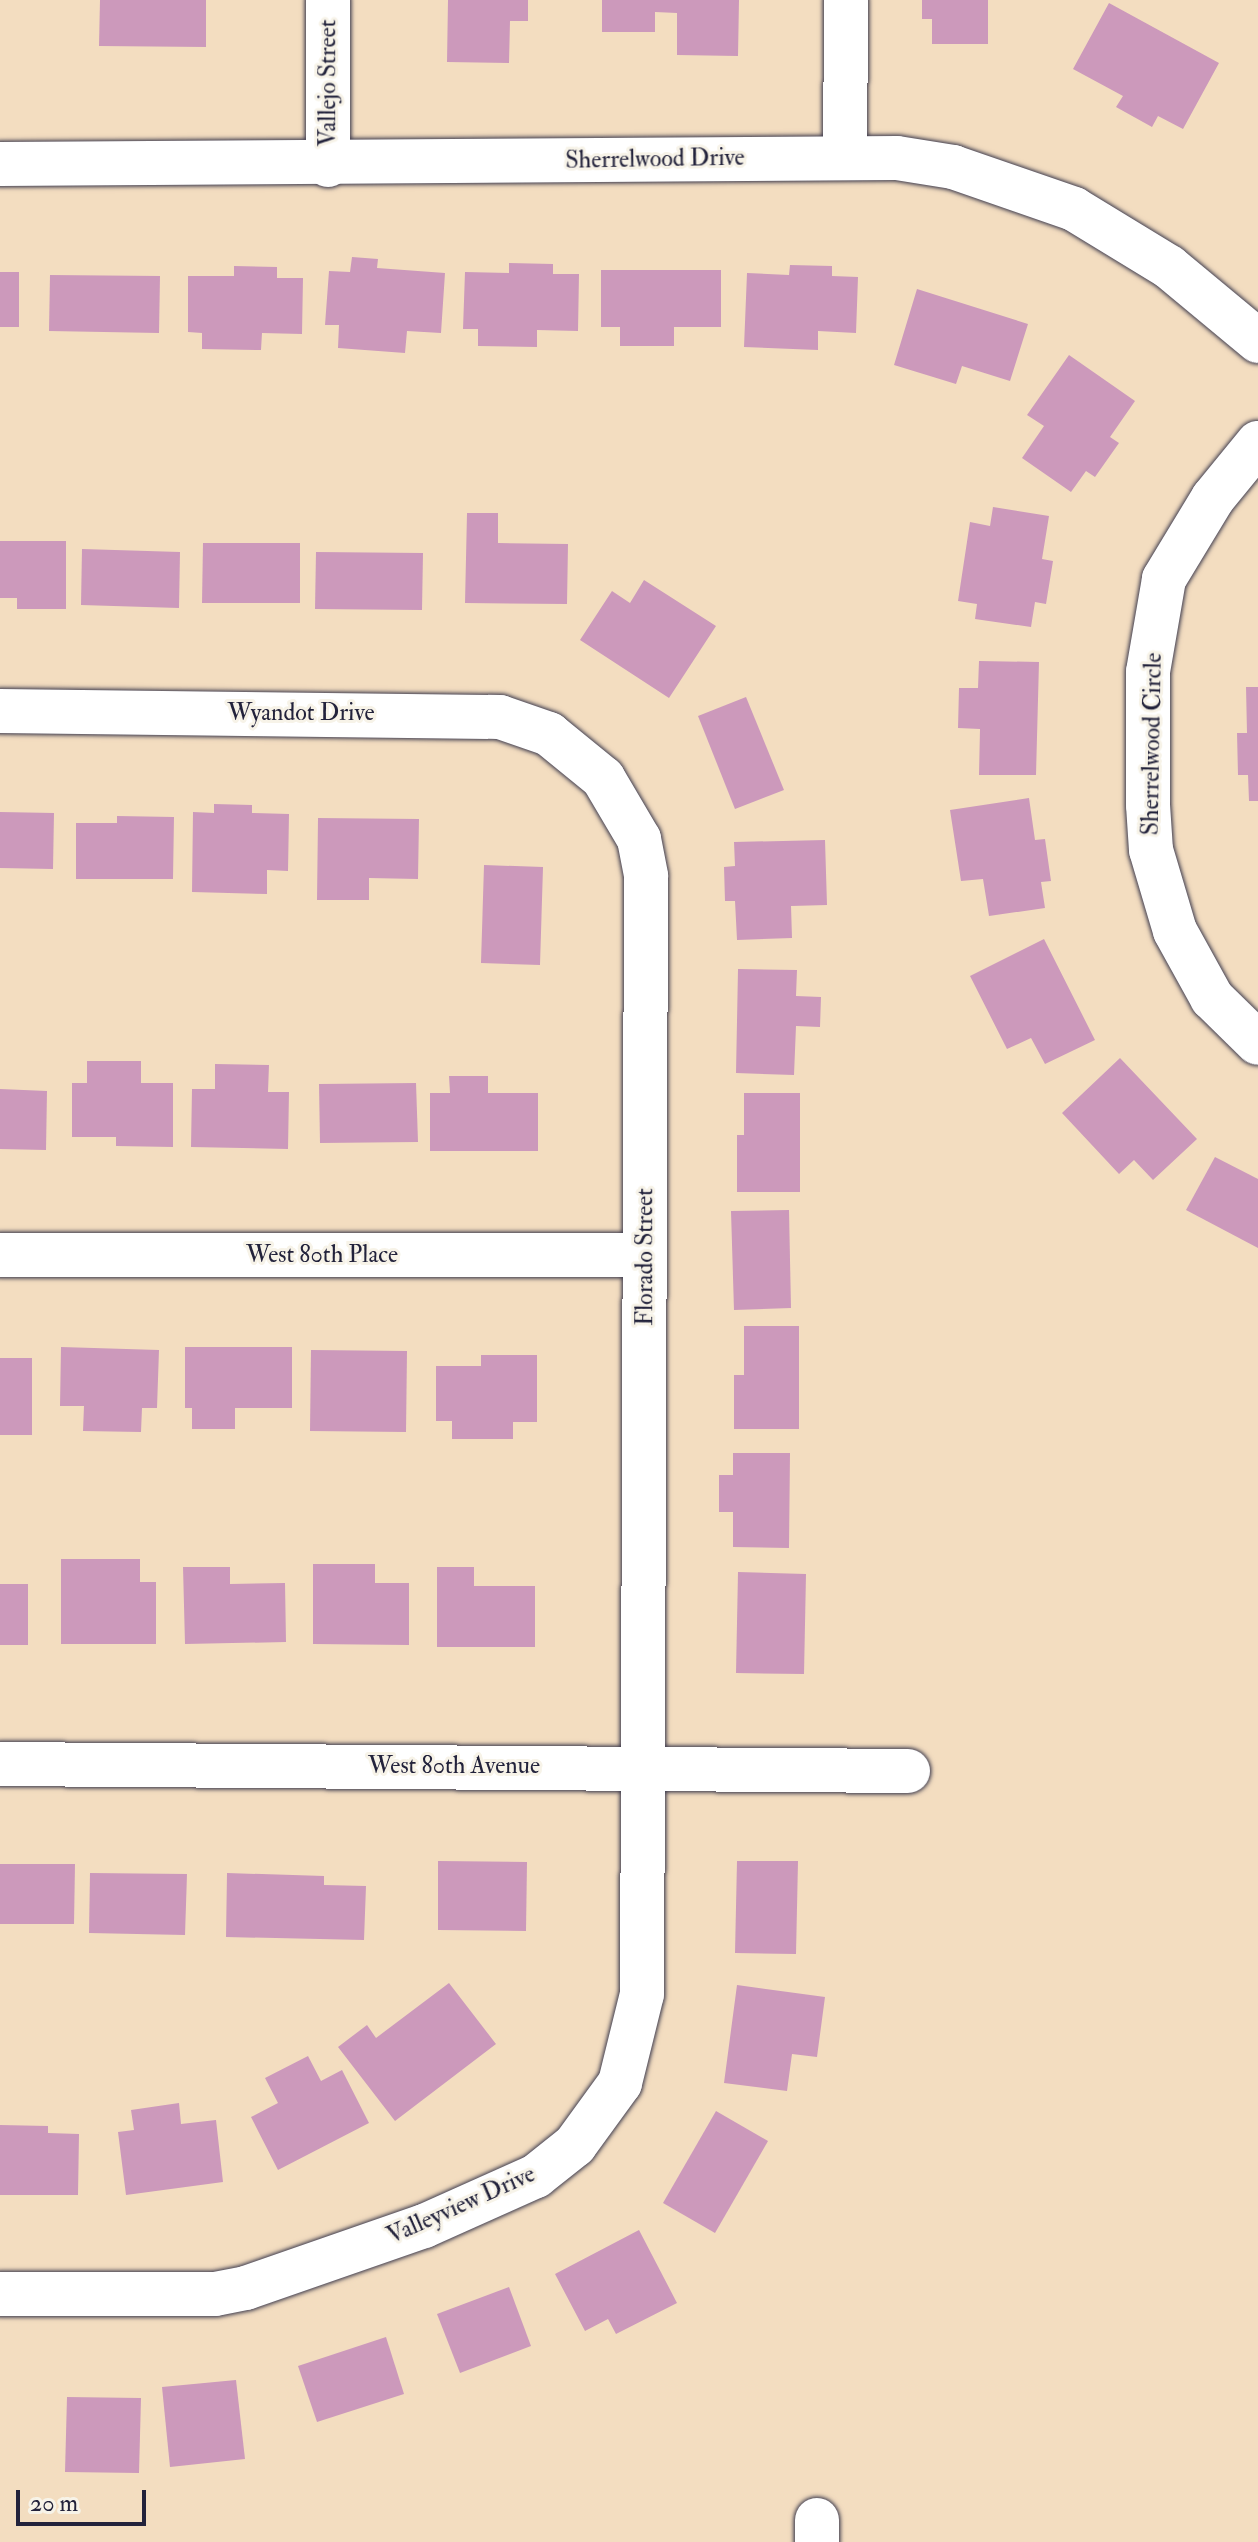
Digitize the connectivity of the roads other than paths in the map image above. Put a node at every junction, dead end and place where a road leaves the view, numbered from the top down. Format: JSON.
{"nodes":[{"id":1,"x":328,"y":0,"type":"edge"},
{"id":2,"x":846,"y":0,"type":"edge"},
{"id":3,"x":845,"y":156,"type":"junction"},
{"id":4,"x":0,"y":164,"type":"edge"},
{"id":5,"x":328,"y":165,"type":"junction"},
{"id":6,"x":1258,"y":341,"type":"edge"},
{"id":7,"x":1258,"y":443,"type":"edge"},
{"id":8,"x":0,"y":711,"type":"edge"},
{"id":9,"x":590,"y":764,"type":"joint"},
{"id":10,"x":1258,"y":1043,"type":"edge"},
{"id":11,"x":0,"y":1255,"type":"edge"},
{"id":12,"x":645,"y":1255,"type":"junction"},
{"id":13,"x":0,"y":1764,"type":"edge"},
{"id":14,"x":644,"y":1767,"type":"junction"},
{"id":15,"x":908,"y":1771,"type":"dead end"},
{"id":16,"x":0,"y":2294,"type":"edge"}],
"edges":[{"from":1,"to":5,"type":"street","name":"Vallejo Street"},
{"from":2,"to":3,"type":"street"},
{"from":3,"to":5,"type":"street","name":"Sherrelwood Drive"},
{"from":3,"to":6,"type":"street","name":"Sherrelwood Drive"},
{"from":4,"to":5,"type":"street","name":"Sherrelwood Drive"},
{"from":7,"to":10,"type":"street","name":"Sherrelwood Circle"},
{"from":8,"to":9,"type":"street","name":"Wyandot Drive"},
{"from":9,"to":12,"type":"street","name":"Florado Street"},
{"from":11,"to":12,"type":"street","name":"West 80th Place"},
{"from":12,"to":14,"type":"street","name":"Florado Street"},
{"from":13,"to":14,"type":"street","name":"West 80th Avenue"},
{"from":14,"to":15,"type":"street","name":"West 80th Avenue"},
{"from":14,"to":16,"type":"street","name":"Valleyview Drive"}]}
